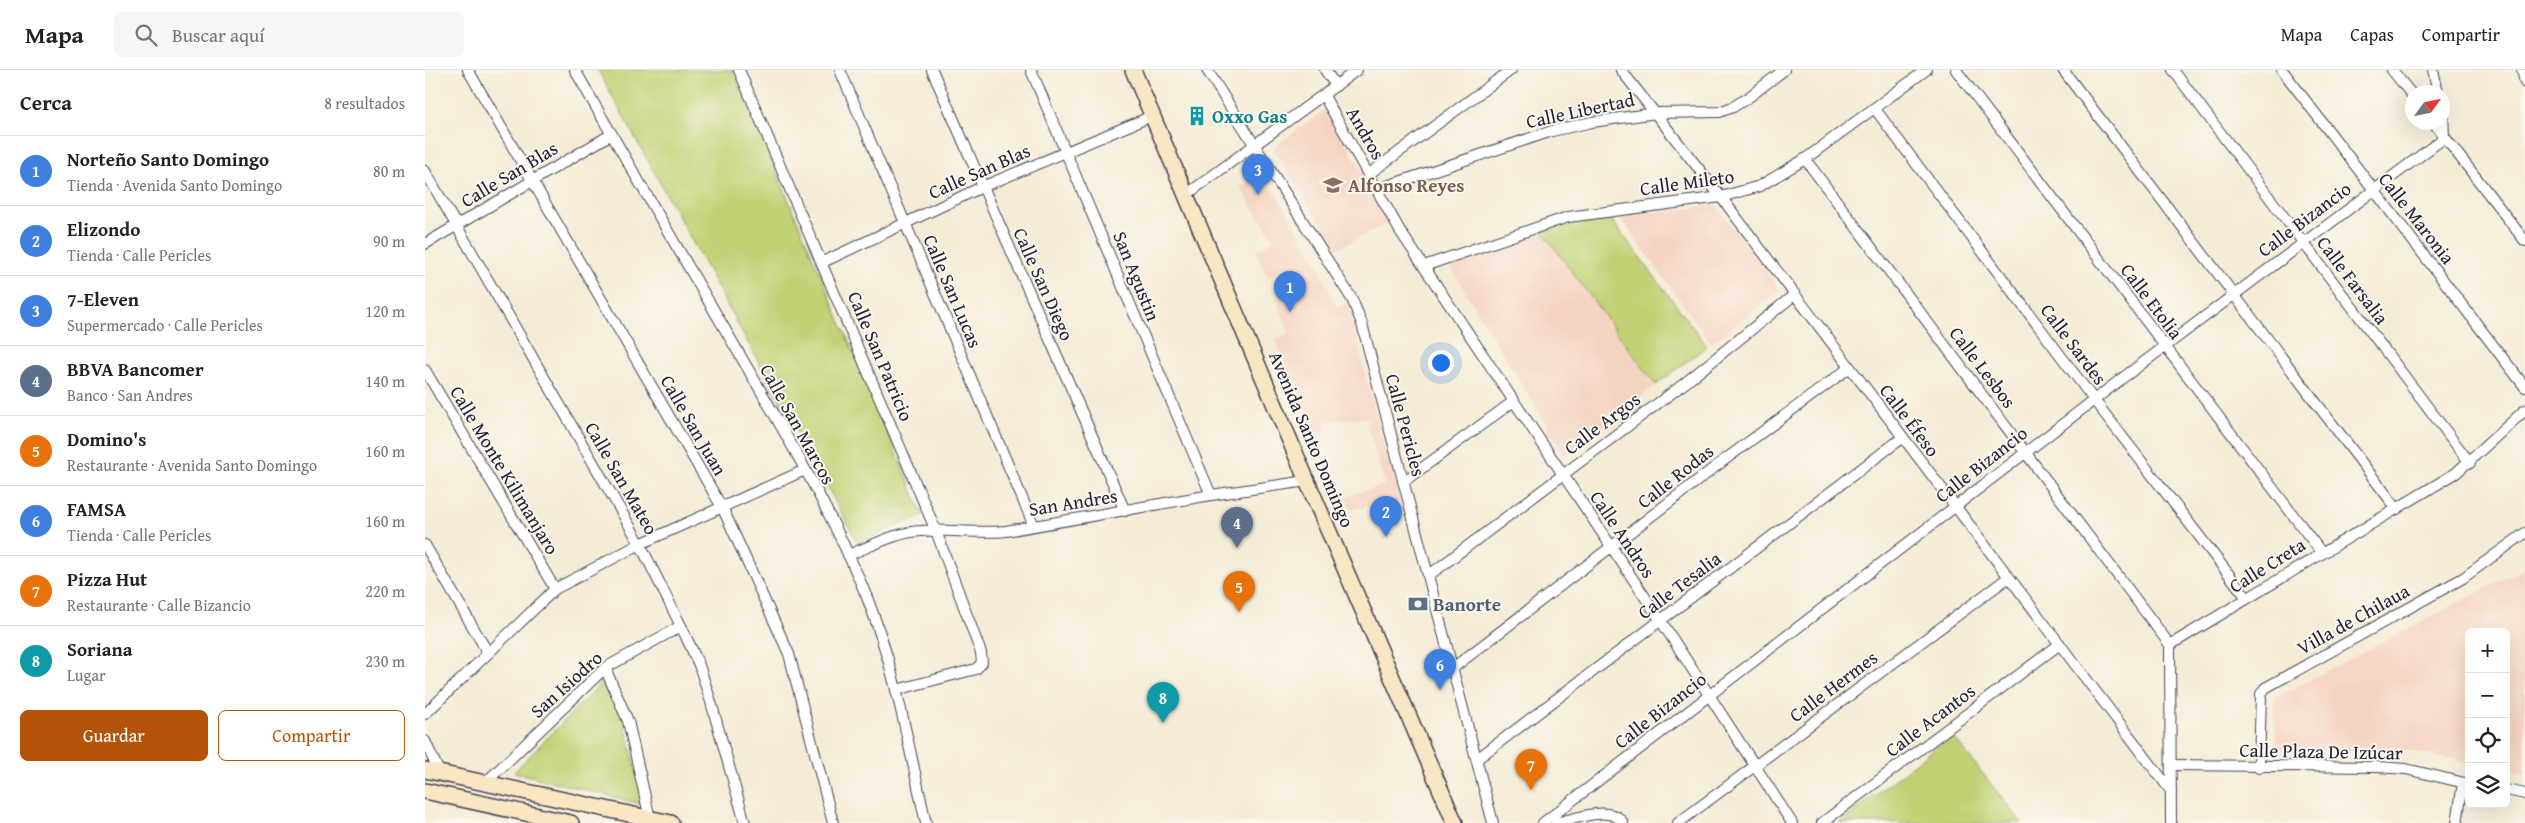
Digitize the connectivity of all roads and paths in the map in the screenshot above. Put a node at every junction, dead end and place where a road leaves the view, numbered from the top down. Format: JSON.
{"nodes":[{"id":1,"x":468,"y":70,"type":"edge"},
{"id":2,"x":575,"y":70,"type":"edge"},
{"id":3,"x":739,"y":70,"type":"edge"},
{"id":4,"x":840,"y":70,"type":"edge"},
{"id":5,"x":933,"y":70,"type":"edge"},
{"id":6,"x":1031,"y":70,"type":"edge"},
{"id":7,"x":1133,"y":70,"type":"edge"},
{"id":8,"x":1207,"y":70,"type":"edge"},
{"id":9,"x":1325,"y":70,"type":"edge"},
{"id":10,"x":1357,"y":70,"type":"edge"},
{"id":11,"x":1511,"y":70,"type":"edge"},
{"id":12,"x":1621,"y":70,"type":"edge"},
{"id":13,"x":1784,"y":70,"type":"edge"},
{"id":14,"x":1926,"y":70,"type":"edge"},
{"id":15,"x":1956,"y":70,"type":"edge"},
{"id":16,"x":2063,"y":70,"type":"edge"},
{"id":17,"x":2173,"y":70,"type":"edge"},
{"id":18,"x":2282,"y":70,"type":"edge"},
{"id":19,"x":2392,"y":70,"type":"edge"},
{"id":20,"x":2433,"y":70,"type":"edge"},
{"id":21,"x":2522,"y":70,"type":"edge"},
{"id":22,"x":2525,"y":83,"type":"edge"},
{"id":23,"x":2437,"y":85,"type":"edge"},
{"id":24,"x":1336,"y":86,"type":"junction"},
{"id":25,"x":2405,"y":86,"type":"edge"},
{"id":26,"x":1324,"y":96,"type":"junction"},
{"id":27,"x":1875,"y":109,"type":"junction"},
{"id":28,"x":1656,"y":113,"type":"junction"},
{"id":29,"x":1152,"y":116,"type":"junction"},
{"id":30,"x":2439,"y":130,"type":"edge"},
{"id":31,"x":2444,"y":130,"type":"edge"},
{"id":32,"x":611,"y":134,"type":"junction"},
{"id":33,"x":2445,"y":138,"type":"junction"},
{"id":34,"x":1253,"y":145,"type":"junction"},
{"id":35,"x":1067,"y":152,"type":"junction"},
{"id":36,"x":1805,"y":159,"type":"junction"},
{"id":37,"x":425,"y":170,"type":"edge"},
{"id":38,"x":1369,"y":174,"type":"junction"},
{"id":39,"x":532,"y":181,"type":"junction"},
{"id":40,"x":982,"y":187,"type":"junction"},
{"id":41,"x":1378,"y":189,"type":"junction"},
{"id":42,"x":2373,"y":190,"type":"junction"},
{"id":43,"x":1186,"y":195,"type":"junction"},
{"id":44,"x":1721,"y":197,"type":"junction"},
{"id":45,"x":905,"y":223,"type":"junction"},
{"id":46,"x":457,"y":225,"type":"junction"},
{"id":47,"x":2525,"y":241,"type":"edge"},
{"id":48,"x":2303,"y":242,"type":"junction"},
{"id":49,"x":425,"y":244,"type":"edge"},
{"id":50,"x":823,"y":262,"type":"junction"},
{"id":51,"x":1424,"y":266,"type":"junction"},
{"id":52,"x":2233,"y":294,"type":"junction"},
{"id":53,"x":1794,"y":295,"type":"junction"},
{"id":54,"x":2164,"y":346,"type":"junction"},
{"id":55,"x":1849,"y":368,"type":"junction"},
{"id":56,"x":425,"y":370,"type":"edge"},
{"id":57,"x":2525,"y":386,"type":"edge"},
{"id":58,"x":2094,"y":400,"type":"junction"},
{"id":59,"x":1514,"y":401,"type":"junction"},
{"id":60,"x":2525,"y":410,"type":"edge"},
{"id":61,"x":1902,"y":438,"type":"junction"},
{"id":62,"x":2025,"y":452,"type":"junction"},
{"id":63,"x":2470,"y":462,"type":"junction"},
{"id":64,"x":805,"y":470,"type":"junction"},
{"id":65,"x":1562,"y":474,"type":"junction"},
{"id":66,"x":1307,"y":482,"type":"junction"},
{"id":67,"x":1403,"y":482,"type":"junction"},
{"id":68,"x":1211,"y":495,"type":"junction"},
{"id":69,"x":1955,"y":507,"type":"junction"},
{"id":70,"x":723,"y":509,"type":"junction"},
{"id":71,"x":2397,"y":509,"type":"junction"},
{"id":72,"x":1125,"y":512,"type":"junction"},
{"id":73,"x":1034,"y":526,"type":"junction"},
{"id":74,"x":936,"y":531,"type":"junction"},
{"id":75,"x":2525,"y":533,"type":"edge"},
{"id":76,"x":641,"y":544,"type":"junction"},
{"id":77,"x":425,"y":545,"type":"edge"},
{"id":78,"x":1611,"y":549,"type":"junction"},
{"id":79,"x":2321,"y":552,"type":"junction"},
{"id":80,"x":848,"y":555,"type":"junction"},
{"id":81,"x":1428,"y":576,"type":"junction"},
{"id":82,"x":2009,"y":577,"type":"junction"},
{"id":83,"x":555,"y":589,"type":"junction"},
{"id":84,"x":2247,"y":598,"type":"junction"},
{"id":85,"x":1661,"y":621,"type":"junction"},
{"id":86,"x":681,"y":626,"type":"junction"},
{"id":87,"x":2060,"y":644,"type":"junction"},
{"id":88,"x":2169,"y":645,"type":"junction"},
{"id":89,"x":488,"y":653,"type":"junction"},
{"id":90,"x":605,"y":668,"type":"junction"},
{"id":91,"x":1453,"y":668,"type":"junction"},
{"id":92,"x":896,"y":690,"type":"junction"},
{"id":93,"x":1708,"y":694,"type":"junction"},
{"id":94,"x":425,"y":714,"type":"edge"},
{"id":95,"x":425,"y":741,"type":"edge"},
{"id":96,"x":1477,"y":760,"type":"junction"},
{"id":97,"x":2171,"y":765,"type":"junction"},
{"id":98,"x":1755,"y":766,"type":"junction"},
{"id":99,"x":2259,"y":768,"type":"junction"},
{"id":100,"x":432,"y":772,"type":"edge"},
{"id":101,"x":485,"y":783,"type":"junction"},
{"id":102,"x":2465,"y":783,"type":"edge"},
{"id":103,"x":2465,"y":787,"type":"edge"},
{"id":104,"x":425,"y":791,"type":"edge"},
{"id":105,"x":2171,"y":791,"type":"junction"},
{"id":106,"x":2510,"y":791,"type":"edge"},
{"id":107,"x":2525,"y":794,"type":"edge"},
{"id":108,"x":650,"y":819,"type":"junction"},
{"id":109,"x":564,"y":822,"type":"edge"},
{"id":110,"x":671,"y":823,"type":"edge"},
{"id":111,"x":745,"y":823,"type":"edge"},
{"id":112,"x":833,"y":823,"type":"edge"},
{"id":113,"x":926,"y":823,"type":"edge"},
{"id":114,"x":1455,"y":823,"type":"edge"},
{"id":115,"x":1493,"y":823,"type":"edge"},
{"id":116,"x":1543,"y":823,"type":"edge"},
{"id":117,"x":1556,"y":823,"type":"edge"},
{"id":118,"x":1623,"y":823,"type":"edge"},
{"id":119,"x":1678,"y":823,"type":"edge"},
{"id":120,"x":1791,"y":823,"type":"edge"},
{"id":121,"x":1822,"y":823,"type":"edge"},
{"id":122,"x":2171,"y":823,"type":"edge"},
{"id":123,"x":2457,"y":823,"type":"edge"}],
"edges":[{"from":1,"to":39,"type":"street","name":"Calle San Juan"},
{"from":2,"to":32,"type":"street","name":"Calle San Marcos"},
{"from":3,"to":50,"type":"street","name":"Calle San Patricio"},
{"from":4,"to":45,"type":"street","name":"Calle San Lucas"},
{"from":5,"to":40,"type":"street","name":"Calle San Diego"},
{"from":6,"to":35,"type":"street","name":"San Agustin"},
{"from":7,"to":29,"type":"main road","name":"Avenida Santo Domingo"},
{"from":8,"to":34,"type":"street","name":"Calle Pericles"},
{"from":9,"to":24,"type":"street"},
{"from":10,"to":24,"type":"street"},
{"from":11,"to":38,"type":"street"},
{"from":12,"to":28,"type":"street","name":"Calle Éfeso"},
{"from":13,"to":28,"type":"street","name":"Calle Libertad"},
{"from":14,"to":27,"type":"street","name":"Calle Mileto"},
{"from":15,"to":54,"type":"street","name":"Calle Etolia"},
{"from":16,"to":52,"type":"street"},
{"from":17,"to":48,"type":"street","name":"Calle Farsalia"},
{"from":18,"to":42,"type":"street","name":"Calle Maronia"},
{"from":19,"to":25,"type":"street"},
{"from":20,"to":23,"type":"street"},
{"from":21,"to":22,"type":"street"},
{"from":24,"to":26,"type":"street"},
{"from":26,"to":34,"type":"street"},
{"from":26,"to":38,"type":"street","name":"Andros"},
{"from":27,"to":36,"type":"street","name":"Calle Mileto"},
{"from":27,"to":58,"type":"street","name":"Calle Sardes"},
{"from":28,"to":41,"type":"street","name":"Calle Libertad"},
{"from":28,"to":44,"type":"street","name":"Calle Éfeso"},
{"from":29,"to":35,"type":"street","name":"Calle San Blas"},
{"from":29,"to":43,"type":"main road","name":"Avenida Santo Domingo"},
{"from":30,"to":33,"type":"street"},
{"from":31,"to":33,"type":"street"},
{"from":32,"to":39,"type":"street","name":"Calle San Blas"},
{"from":32,"to":64,"type":"street","name":"Calle San Marcos"},
{"from":33,"to":42,"type":"street","name":"Calle Bizancio"},
{"from":33,"to":47,"type":"street"},
{"from":34,"to":43,"type":"street"},
{"from":34,"to":67,"type":"street","name":"Calle Pericles"},
{"from":35,"to":40,"type":"street","name":"Calle San Blas"},
{"from":35,"to":68,"type":"street","name":"San Agustin"},
{"from":36,"to":44,"type":"street","name":"Calle Mileto"},
{"from":36,"to":62,"type":"street","name":"Calle Lesbos"},
{"from":37,"to":46,"type":"street","name":"Calle San Mateo"},
{"from":38,"to":41,"type":"street","name":"Andros"},
{"from":39,"to":46,"type":"street","name":"Calle San Blas"},
{"from":39,"to":70,"type":"street","name":"Calle San Juan"},
{"from":40,"to":45,"type":"street","name":"Calle San Blas"},
{"from":40,"to":72,"type":"street","name":"Calle San Diego"},
{"from":41,"to":51,"type":"street","name":"Andros"},
{"from":42,"to":48,"type":"street","name":"Calle Bizancio"},
{"from":42,"to":57,"type":"street","name":"Calle Maronia"},
{"from":43,"to":66,"type":"main road","name":"Avenida Santo Domingo"},
{"from":44,"to":51,"type":"street","name":"Calle Mileto"},
{"from":44,"to":53,"type":"street","name":"Calle Éfeso"},
{"from":45,"to":50,"type":"street","name":"Calle San Blas"},
{"from":45,"to":73,"type":"street","name":"Calle San Lucas"},
{"from":46,"to":49,"type":"street","name":"Calle San Blas"},
{"from":46,"to":76,"type":"street","name":"Calle San Mateo"},
{"from":48,"to":52,"type":"street","name":"Calle Bizancio"},
{"from":48,"to":63,"type":"street","name":"Calle Farsalia"},
{"from":50,"to":74,"type":"street","name":"Calle San Patricio"},
{"from":51,"to":59,"type":"street","name":"Calle Andros"},
{"from":52,"to":54,"type":"street","name":"Calle Bizancio"},
{"from":52,"to":71,"type":"street"},
{"from":53,"to":55,"type":"street","name":"Calle Éfeso"},
{"from":53,"to":65,"type":"street","name":"Calle Argos"},
{"from":54,"to":58,"type":"street","name":"Calle Bizancio"},
{"from":54,"to":79,"type":"street","name":"Calle Etolia"},
{"from":55,"to":61,"type":"street","name":"Calle Éfeso"},
{"from":55,"to":78,"type":"street","name":"Calle Rodas"},
{"from":56,"to":83,"type":"street","name":"Calle Monte Kilimanjaro"},
{"from":58,"to":62,"type":"street","name":"Calle Bizancio"},
{"from":58,"to":84,"type":"street","name":"Calle Sardes"},
{"from":59,"to":65,"type":"street","name":"Calle Andros"},
{"from":59,"to":67,"type":"street"},
{"from":60,"to":63,"type":"street","name":"Calle Creta"},
{"from":61,"to":69,"type":"street","name":"Calle Éfeso"},
{"from":61,"to":85,"type":"street","name":"Calle Tesalia"},
{"from":62,"to":69,"type":"street","name":"Calle Bizancio"},
{"from":62,"to":88,"type":"street","name":"Calle Lesbos"},
{"from":63,"to":71,"type":"street","name":"Calle Creta"},
{"from":64,"to":70,"type":"street"},
{"from":64,"to":80,"type":"street","name":"Calle San Marcos"},
{"from":65,"to":78,"type":"street","name":"Calle Andros"},
{"from":65,"to":81,"type":"street","name":"Calle Argos"},
{"from":66,"to":68,"type":"street","name":"San Andres"},
{"from":66,"to":114,"type":"main road","name":"Avenida Santo Domingo"},
{"from":67,"to":81,"type":"street","name":"Calle Pericles"},
{"from":68,"to":72,"type":"street","name":"San Andres"},
{"from":69,"to":82,"type":"street","name":"Calle Éfeso"},
{"from":69,"to":93,"type":"street","name":"Calle Bizancio"},
{"from":70,"to":76,"type":"street"},
{"from":70,"to":112,"type":"street","name":"Calle San Juan"},
{"from":71,"to":79,"type":"street","name":"Calle Creta"},
{"from":72,"to":73,"type":"street","name":"San Andres"},
{"from":73,"to":74,"type":"street","name":"San Andres"},
{"from":74,"to":80,"type":"street","name":"San Andres"},
{"from":74,"to":92,"type":"street","name":"Calle San Patricio"},
{"from":75,"to":99,"type":"street","name":"Villa de Chilaua"},
{"from":76,"to":83,"type":"street"},
{"from":76,"to":86,"type":"street","name":"Calle San Mateo"},
{"from":77,"to":89,"type":"street"},
{"from":78,"to":85,"type":"street","name":"Calle Andros"},
{"from":78,"to":91,"type":"street","name":"Calle Rodas"},
{"from":79,"to":84,"type":"street","name":"Calle Creta"},
{"from":80,"to":92,"type":"street","name":"Calle San Marcos"},
{"from":81,"to":91,"type":"street","name":"Calle Pericles"},
{"from":82,"to":87,"type":"street","name":"Calle Éfeso"},
{"from":82,"to":98,"type":"street","name":"Calle Hermes"},
{"from":83,"to":89,"type":"street"},
{"from":84,"to":88,"type":"street","name":"Calle Creta"},
{"from":85,"to":93,"type":"street","name":"Calle Andros"},
{"from":85,"to":96,"type":"street","name":"Calle Tesalia"},
{"from":86,"to":90,"type":"street","name":"San Isiodro"},
{"from":86,"to":111,"type":"street","name":"Calle San Mateo"},
{"from":87,"to":105,"type":"street","name":"Calle Éfeso"},
{"from":87,"to":121,"type":"street","name":"Calle Acantos"},
{"from":88,"to":97,"type":"street"},
{"from":89,"to":94,"type":"street"},
{"from":90,"to":101,"type":"street","name":"San Isiodro"},
{"from":90,"to":108,"type":"street"},
{"from":91,"to":96,"type":"street","name":"Calle Pericles"},
{"from":92,"to":113,"type":"street","name":"Calle San Marcos"},
{"from":93,"to":98,"type":"street","name":"Calle Andros"},
{"from":93,"to":116,"type":"street","name":"Calle Bizancio"},
{"from":95,"to":100,"type":"street"},
{"from":96,"to":115,"type":"street","name":"Calle Pericles"},
{"from":97,"to":99,"type":"street","name":"Calle Plaza De Izúcar"},
{"from":97,"to":105,"type":"street"},
{"from":98,"to":119,"type":"street","name":"Calle Hermes"},
{"from":98,"to":120,"type":"street","name":"Calle Andros"},
{"from":99,"to":102,"type":"street","name":"Calle Plaza De Izúcar"},
{"from":100,"to":101,"type":"main road"},
{"from":101,"to":108,"type":"main road"},
{"from":103,"to":123,"type":"street"},
{"from":104,"to":109,"type":"main road"},
{"from":105,"to":122,"type":"street"},
{"from":106,"to":107,"type":"street"},
{"from":108,"to":110,"type":"main road"},
{"from":117,"to":118,"type":"street"}]}
